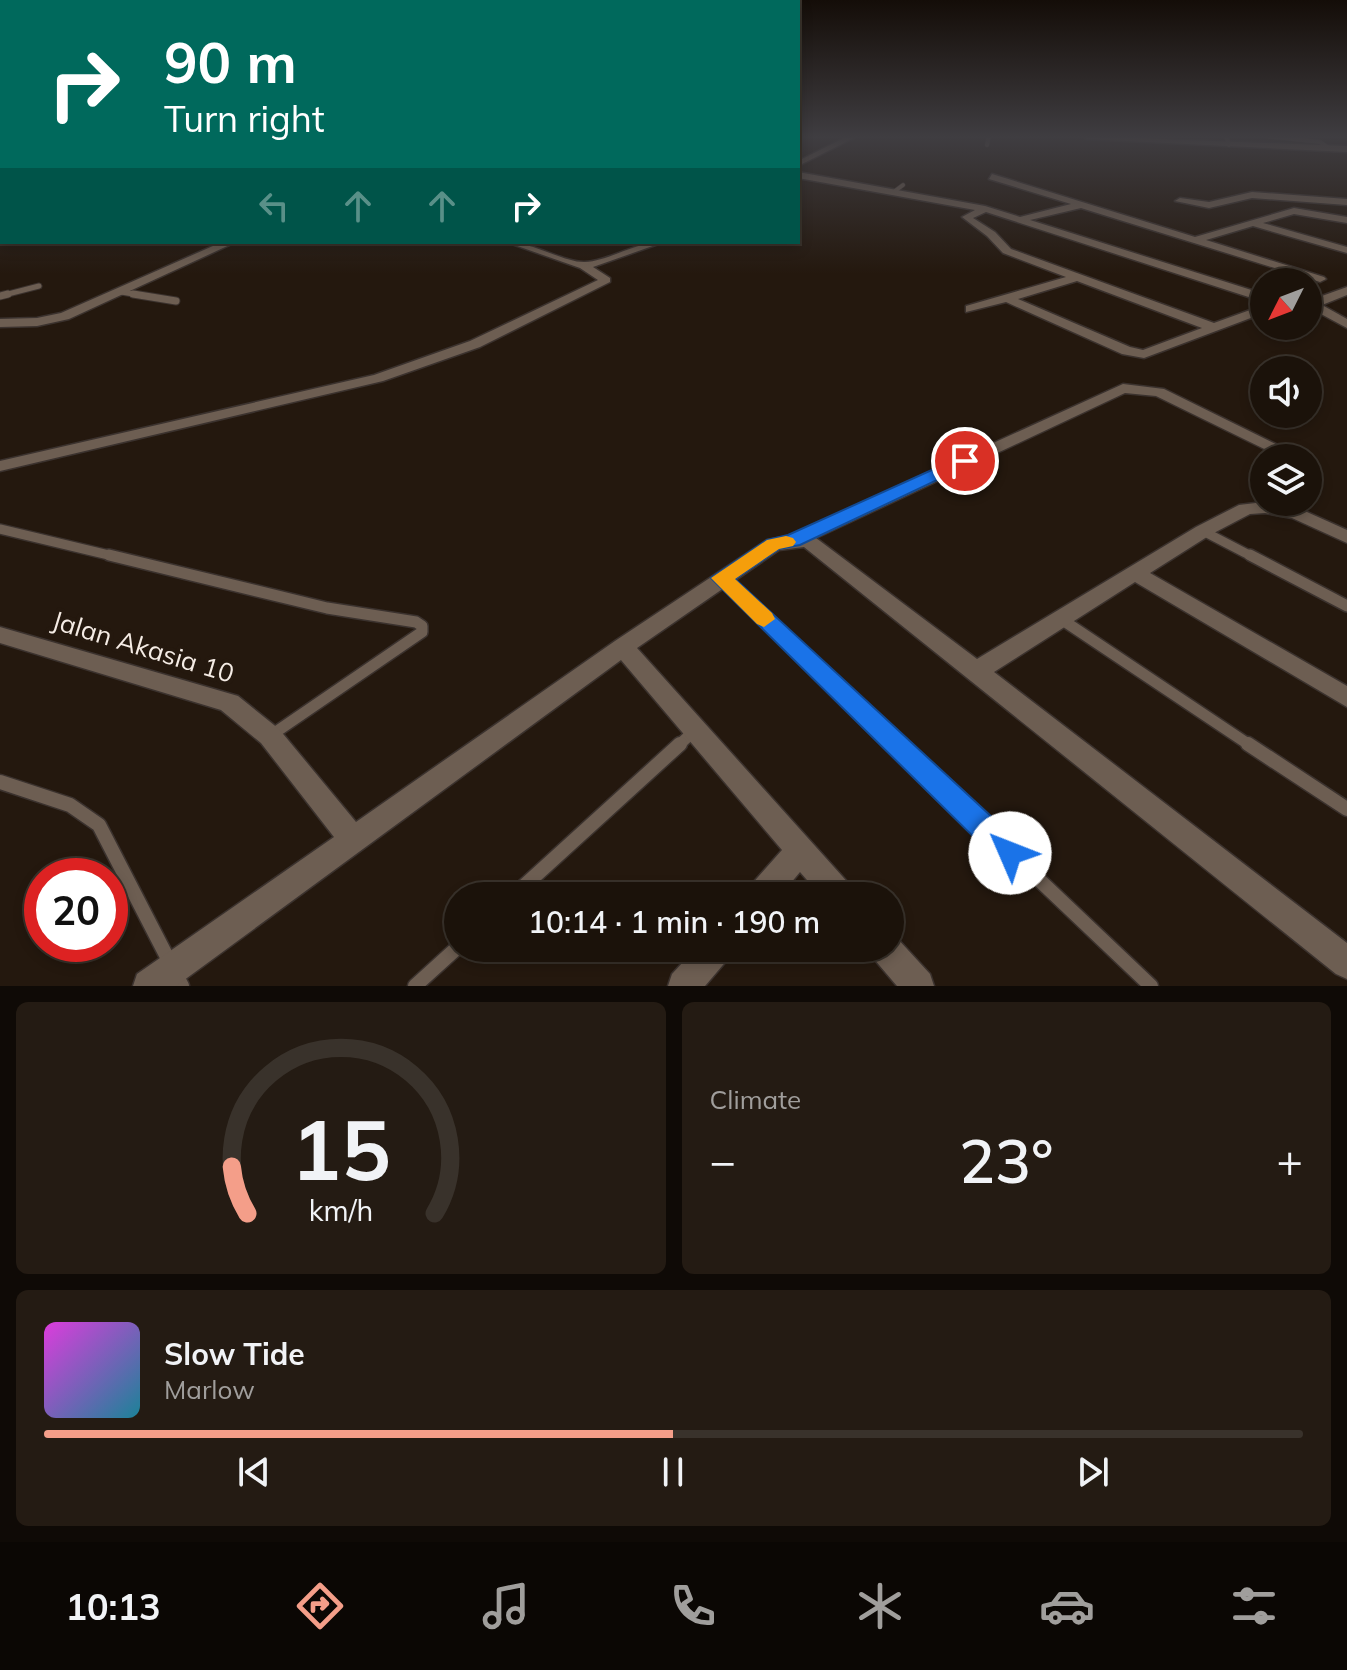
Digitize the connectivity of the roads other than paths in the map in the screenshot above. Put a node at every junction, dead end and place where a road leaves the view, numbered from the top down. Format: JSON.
{"nodes":[{"id":1,"x":849,"y":182,"type":"edge"},
{"id":2,"x":1008,"y":182,"type":"edge"},
{"id":3,"x":1180,"y":201,"type":"dead end"},
{"id":4,"x":1347,"y":202,"type":"edge"},
{"id":5,"x":1083,"y":205,"type":"junction"},
{"id":6,"x":985,"y":209,"type":"junction"},
{"id":7,"x":1022,"y":220,"type":"junction"},
{"id":8,"x":1347,"y":220,"type":"edge"},
{"id":9,"x":1252,"y":223,"type":"junction"},
{"id":10,"x":1196,"y":240,"type":"junction"},
{"id":11,"x":227,"y":244,"type":"edge"},
{"id":12,"x":517,"y":244,"type":"edge"},
{"id":13,"x":654,"y":244,"type":"edge"},
{"id":14,"x":1347,"y":250,"type":"edge"},
{"id":15,"x":1285,"y":268,"type":"edge"},
{"id":16,"x":592,"y":270,"type":"junction"},
{"id":17,"x":1079,"y":277,"type":"junction"},
{"id":18,"x":39,"y":286,"type":"dead end"},
{"id":19,"x":1347,"y":291,"type":"edge"},
{"id":20,"x":121,"y":292,"type":"junction"},
{"id":21,"x":1250,"y":293,"type":"edge"},
{"id":22,"x":0,"y":296,"type":"edge"},
{"id":23,"x":1008,"y":299,"type":"junction"},
{"id":24,"x":176,"y":301,"type":"dead end"},
{"id":25,"x":970,"y":309,"type":"dead end"},
{"id":26,"x":1250,"y":314,"type":"edge"},
{"id":27,"x":0,"y":323,"type":"edge"},
{"id":28,"x":1347,"y":324,"type":"edge"},
{"id":29,"x":1214,"y":328,"type":"junction"},
{"id":30,"x":1267,"y":444,"type":"edge"},
{"id":31,"x":0,"y":466,"type":"edge"},
{"id":32,"x":1250,"y":508,"type":"edge"},
{"id":33,"x":1302,"y":516,"type":"edge"},
{"id":34,"x":0,"y":529,"type":"edge"},
{"id":35,"x":1203,"y":531,"type":"junction"},
{"id":36,"x":1347,"y":537,"type":"edge"},
{"id":37,"x":793,"y":541,"type":"junction"},
{"id":38,"x":1136,"y":574,"type":"junction"},
{"id":39,"x":722,"y":578,"type":"junction"},
{"id":40,"x":1347,"y":606,"type":"edge"},
{"id":41,"x":1061,"y":619,"type":"junction"},
{"id":42,"x":0,"y":635,"type":"edge"},
{"id":43,"x":623,"y":647,"type":"junction"},
{"id":44,"x":978,"y":670,"type":"junction"},
{"id":45,"x":1347,"y":698,"type":"edge"},
{"id":46,"x":696,"y":729,"type":"junction"},
{"id":47,"x":270,"y":736,"type":"junction"},
{"id":48,"x":0,"y":782,"type":"edge"},
{"id":49,"x":1347,"y":809,"type":"edge"},
{"id":50,"x":353,"y":839,"type":"junction"},
{"id":51,"x":800,"y":850,"type":"junction"},
{"id":52,"x":528,"y":882,"type":"edge"},
{"id":53,"x":773,"y":882,"type":"edge"},
{"id":54,"x":828,"y":882,"type":"edge"},
{"id":55,"x":444,"y":960,"type":"edge"},
{"id":56,"x":705,"y":962,"type":"edge"},
{"id":57,"x":897,"y":962,"type":"edge"},
{"id":58,"x":1347,"y":963,"type":"edge"},
{"id":59,"x":168,"y":980,"type":"edge"},
{"id":60,"x":415,"y":986,"type":"edge"},
{"id":61,"x":684,"y":986,"type":"edge"},
{"id":62,"x":918,"y":986,"type":"edge"},
{"id":63,"x":1151,"y":986,"type":"edge"}],
"edges":[{"from":1,"to":6,"type":"street"},
{"from":2,"to":5,"type":"street"},
{"from":3,"to":4,"type":"street"},
{"from":5,"to":7,"type":"street"},
{"from":5,"to":10,"type":"street"},
{"from":6,"to":7,"type":"street"},
{"from":6,"to":17,"type":"street"},
{"from":7,"to":21,"type":"street"},
{"from":8,"to":9,"type":"street"},
{"from":9,"to":10,"type":"street"},
{"from":9,"to":14,"type":"street"},
{"from":10,"to":15,"type":"street"},
{"from":11,"to":20,"type":"street"},
{"from":12,"to":16,"type":"street"},
{"from":13,"to":16,"type":"street"},
{"from":16,"to":31,"type":"street"},
{"from":17,"to":23,"type":"street"},
{"from":17,"to":29,"type":"street"},
{"from":18,"to":22,"type":"lane"},
{"from":19,"to":28,"type":"street"},
{"from":20,"to":24,"type":"lane"},
{"from":20,"to":27,"type":"street"},
{"from":23,"to":25,"type":"street"},
{"from":23,"to":29,"type":"street"},
{"from":26,"to":29,"type":"street"},
{"from":30,"to":37,"type":"street"},
{"from":32,"to":35,"type":"street"},
{"from":33,"to":36,"type":"street"},
{"from":34,"to":47,"type":"lane"},
{"from":35,"to":38,"type":"street"},
{"from":35,"to":40,"type":"lane"},
{"from":37,"to":39,"type":"street"},
{"from":37,"to":44,"type":"street"},
{"from":38,"to":41,"type":"street"},
{"from":38,"to":45,"type":"street"},
{"from":39,"to":43,"type":"street"},
{"from":39,"to":63,"type":"lane"},
{"from":41,"to":44,"type":"street"},
{"from":41,"to":49,"type":"lane"},
{"from":42,"to":47,"type":"street","name":"Jalan Akasia 10"},
{"from":43,"to":46,"type":"street"},
{"from":43,"to":50,"type":"street"},
{"from":44,"to":58,"type":"street"},
{"from":46,"to":51,"type":"street"},
{"from":46,"to":52,"type":"lane"},
{"from":47,"to":50,"type":"street","name":"Jalan Akasia 10"},
{"from":48,"to":59,"type":"lane"},
{"from":50,"to":59,"type":"street"},
{"from":51,"to":53,"type":"street"},
{"from":51,"to":54,"type":"street"},
{"from":55,"to":60,"type":"lane"},
{"from":56,"to":61,"type":"street"},
{"from":57,"to":62,"type":"street"}]}
